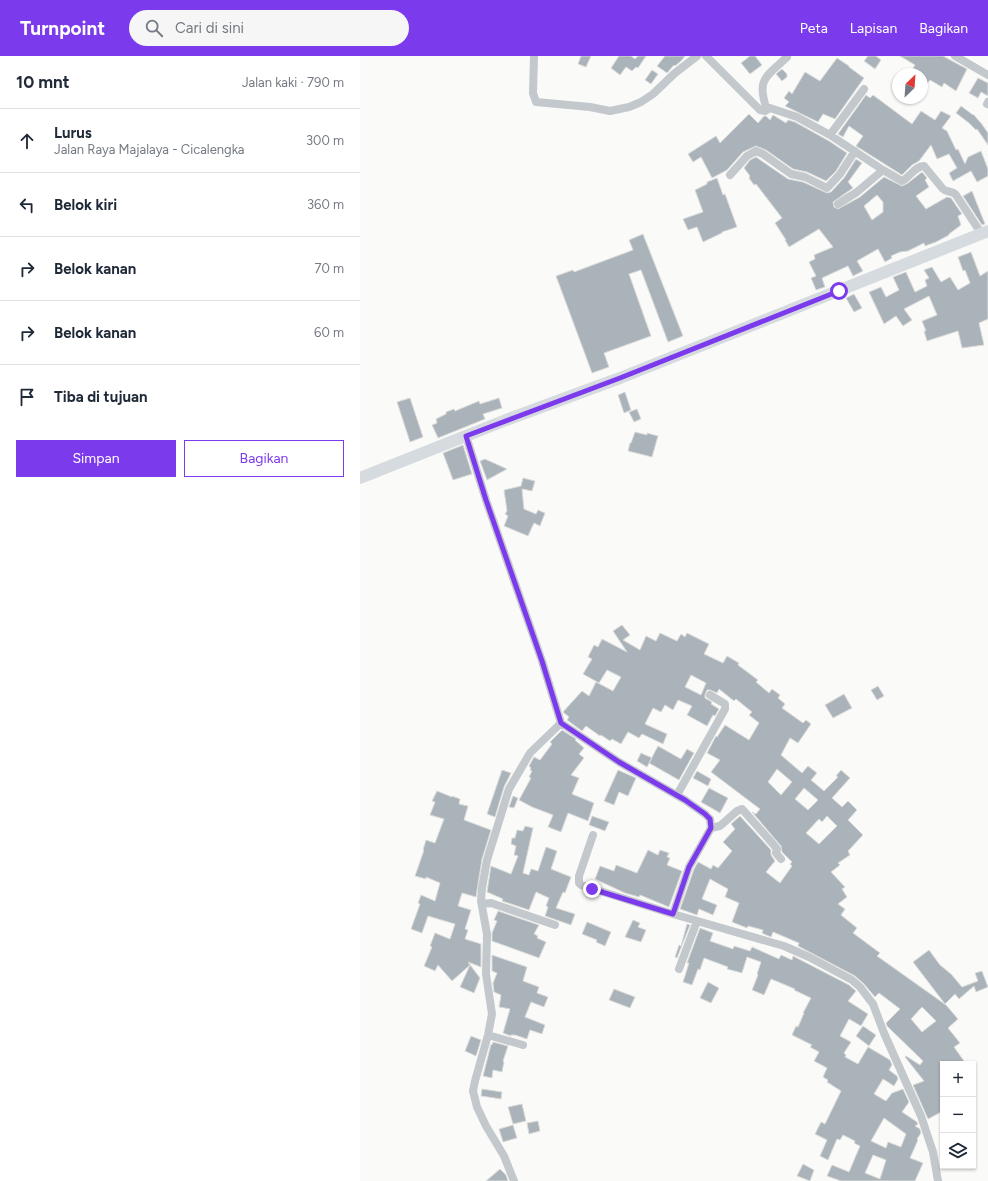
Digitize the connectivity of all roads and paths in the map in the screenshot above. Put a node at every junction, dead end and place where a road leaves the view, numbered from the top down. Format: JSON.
{"nodes":[{"id":1,"x":534,"y":56,"type":"edge"},
{"id":2,"x":698,"y":56,"type":"edge"},
{"id":3,"x":706,"y":56,"type":"edge"},
{"id":4,"x":955,"y":56,"type":"edge"},
{"id":5,"x":787,"y":57,"type":"dead end"},
{"id":6,"x":988,"y":75,"type":"edge"},
{"id":7,"x":864,"y":89,"type":"dead end"},
{"id":8,"x":767,"y":110,"type":"junction"},
{"id":9,"x":830,"y":135,"type":"junction"},
{"id":10,"x":855,"y":151,"type":"junction"},
{"id":11,"x":883,"y":170,"type":"junction"},
{"id":12,"x":730,"y":174,"type":"dead end"},
{"id":13,"x":838,"y":204,"type":"dead end"},
{"id":14,"x":985,"y":232,"type":"edge"},
{"id":15,"x":466,"y":436,"type":"junction"},
{"id":16,"x":360,"y":478,"type":"edge"},
{"id":17,"x":710,"y":695,"type":"dead end"},
{"id":18,"x":561,"y":723,"type":"junction"},
{"id":19,"x":677,"y":795,"type":"junction"},
{"id":20,"x":711,"y":828,"type":"junction"},
{"id":21,"x":593,"y":835,"type":"dead end"},
{"id":22,"x":782,"y":859,"type":"dead end"},
{"id":23,"x":482,"y":904,"type":"junction"},
{"id":24,"x":673,"y":914,"type":"junction"},
{"id":25,"x":697,"y":921,"type":"junction"},
{"id":26,"x":555,"y":925,"type":"dead end"},
{"id":27,"x":679,"y":969,"type":"dead end"},
{"id":28,"x":488,"y":1035,"type":"junction"},
{"id":29,"x":523,"y":1045,"type":"dead end"},
{"id":30,"x":514,"y":1181,"type":"edge"},
{"id":31,"x":938,"y":1181,"type":"edge"}],
"edges":[{"from":1,"to":2,"type":"street"},
{"from":3,"to":8,"type":"street"},
{"from":4,"to":6,"type":"street"},
{"from":5,"to":8,"type":"street"},
{"from":7,"to":9,"type":"street"},
{"from":8,"to":9,"type":"street"},
{"from":9,"to":10,"type":"street"},
{"from":10,"to":11,"type":"street"},
{"from":10,"to":12,"type":"street"},
{"from":11,"to":13,"type":"street"},
{"from":11,"to":14,"type":"street"},
{"from":14,"to":15,"type":"main road"},
{"from":15,"to":16,"type":"main road"},
{"from":15,"to":18,"type":"street"},
{"from":17,"to":19,"type":"street"},
{"from":18,"to":19,"type":"street"},
{"from":18,"to":23,"type":"street"},
{"from":19,"to":20,"type":"street"},
{"from":20,"to":22,"type":"street"},
{"from":20,"to":24,"type":"street"},
{"from":21,"to":24,"type":"street"},
{"from":23,"to":26,"type":"street"},
{"from":23,"to":28,"type":"street"},
{"from":24,"to":25,"type":"street"},
{"from":25,"to":27,"type":"street"},
{"from":25,"to":31,"type":"street"},
{"from":28,"to":29,"type":"street"},
{"from":28,"to":30,"type":"street"}]}
